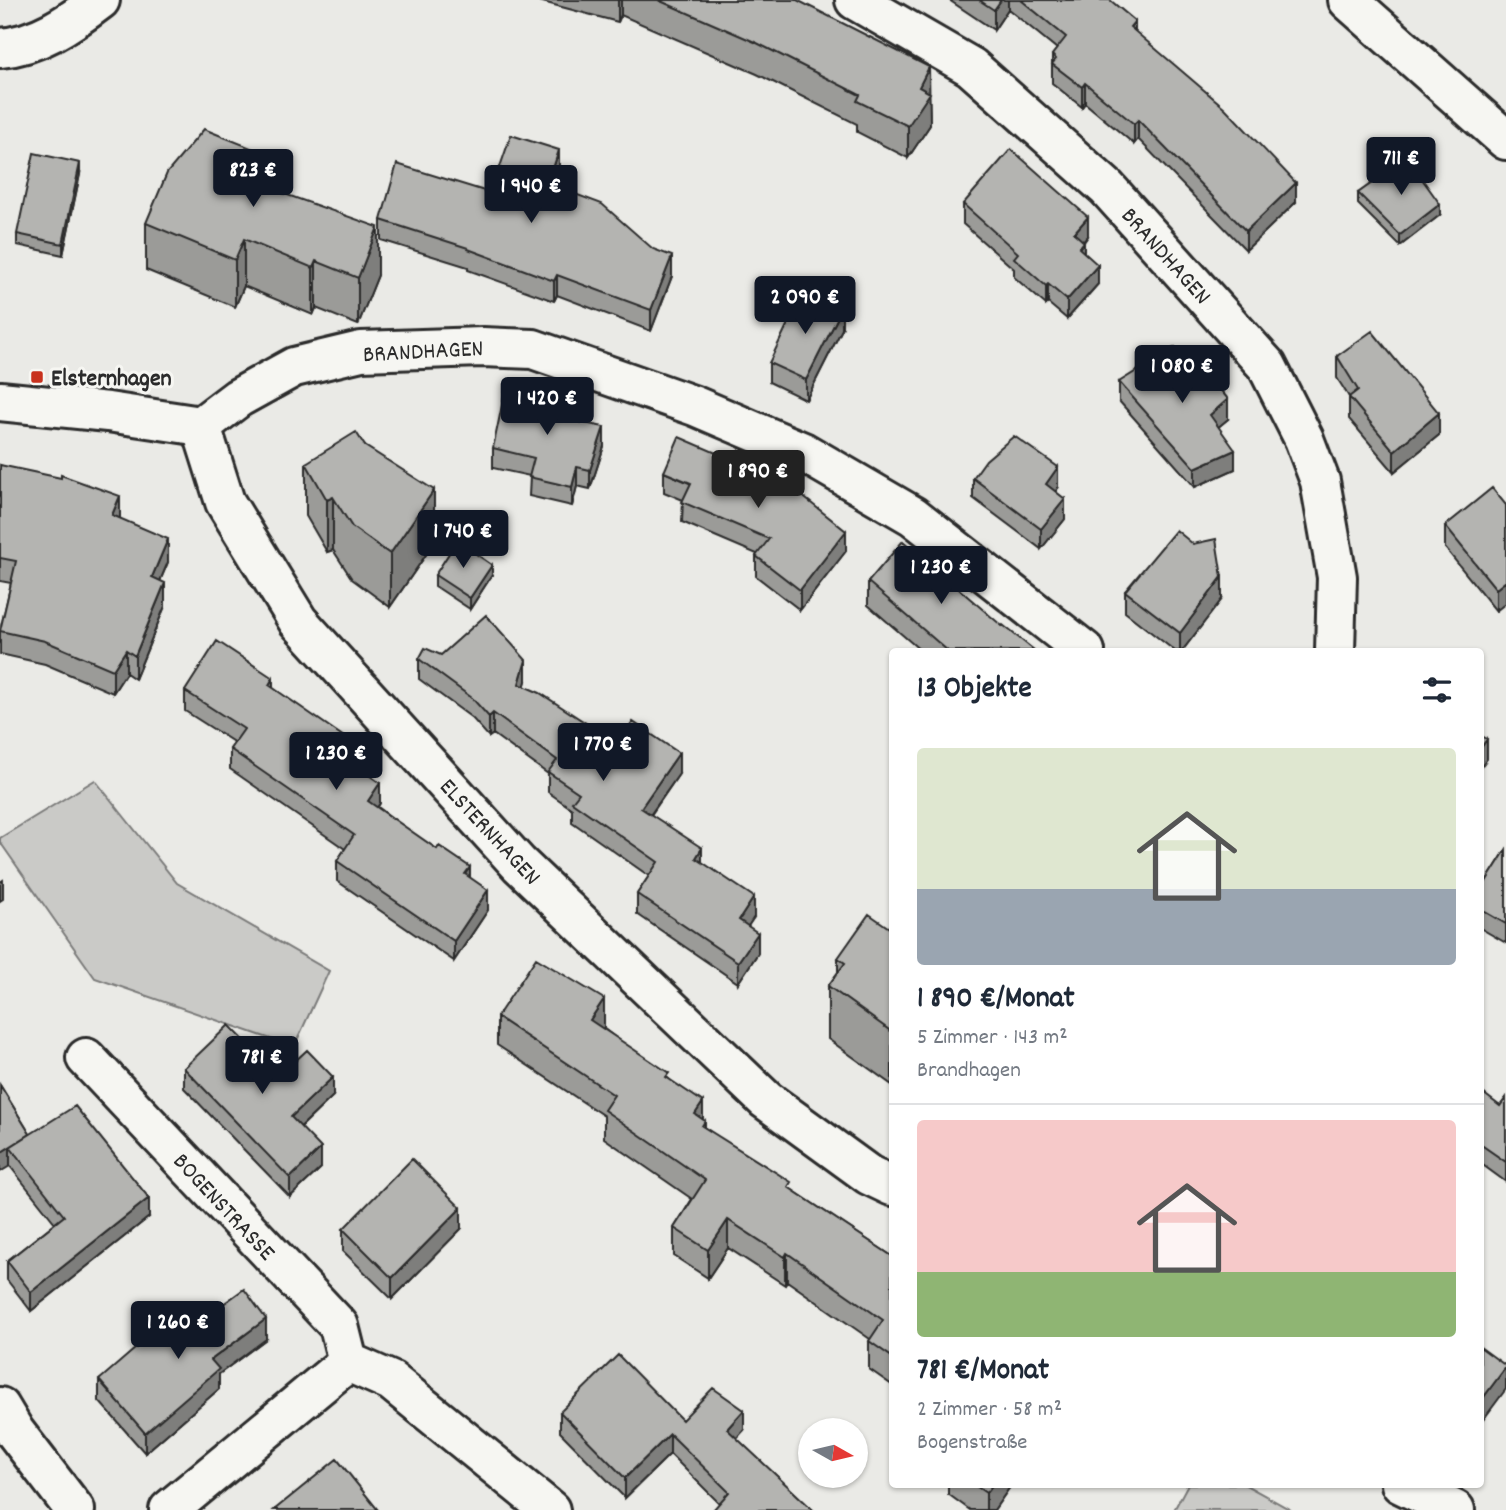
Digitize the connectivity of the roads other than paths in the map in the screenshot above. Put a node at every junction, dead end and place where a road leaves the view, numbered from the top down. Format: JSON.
{"nodes":[{"id":1,"x":100,"y":0,"type":"edge"},
{"id":2,"x":855,"y":0,"type":"edge"},
{"id":3,"x":1348,"y":0,"type":"edge"},
{"id":4,"x":0,"y":48,"type":"edge"},
{"id":5,"x":1506,"y":140,"type":"edge"},
{"id":6,"x":0,"y":401,"type":"edge"},
{"id":7,"x":201,"y":426,"type":"junction"},
{"id":8,"x":1081,"y":648,"type":"edge"},
{"id":9,"x":1335,"y":648,"type":"edge"},
{"id":10,"x":86,"y":1058,"type":"dead end"},
{"id":11,"x":889,"y":1185,"type":"edge"},
{"id":12,"x":348,"y":1362,"type":"junction"},
{"id":13,"x":0,"y":1407,"type":"edge"},
{"id":14,"x":1409,"y":1488,"type":"edge"},
{"id":15,"x":75,"y":1510,"type":"edge"},
{"id":16,"x":169,"y":1510,"type":"edge"},
{"id":17,"x":550,"y":1510,"type":"edge"},
{"id":18,"x":1455,"y":1510,"type":"edge"}],
"edges":[{"from":1,"to":4,"type":"street"},
{"from":2,"to":9,"type":"street","name":"BRANDHAGEN"},
{"from":3,"to":5,"type":"street"},
{"from":6,"to":7,"type":"street"},
{"from":7,"to":8,"type":"street","name":"BRANDHAGEN"},
{"from":7,"to":11,"type":"street","name":"ELSTERNHAGEN"},
{"from":10,"to":12,"type":"street","name":"BOGENSTRASSE"},
{"from":12,"to":16,"type":"street"},
{"from":12,"to":17,"type":"street"},
{"from":13,"to":15,"type":"street"},
{"from":14,"to":18,"type":"street"}]}
